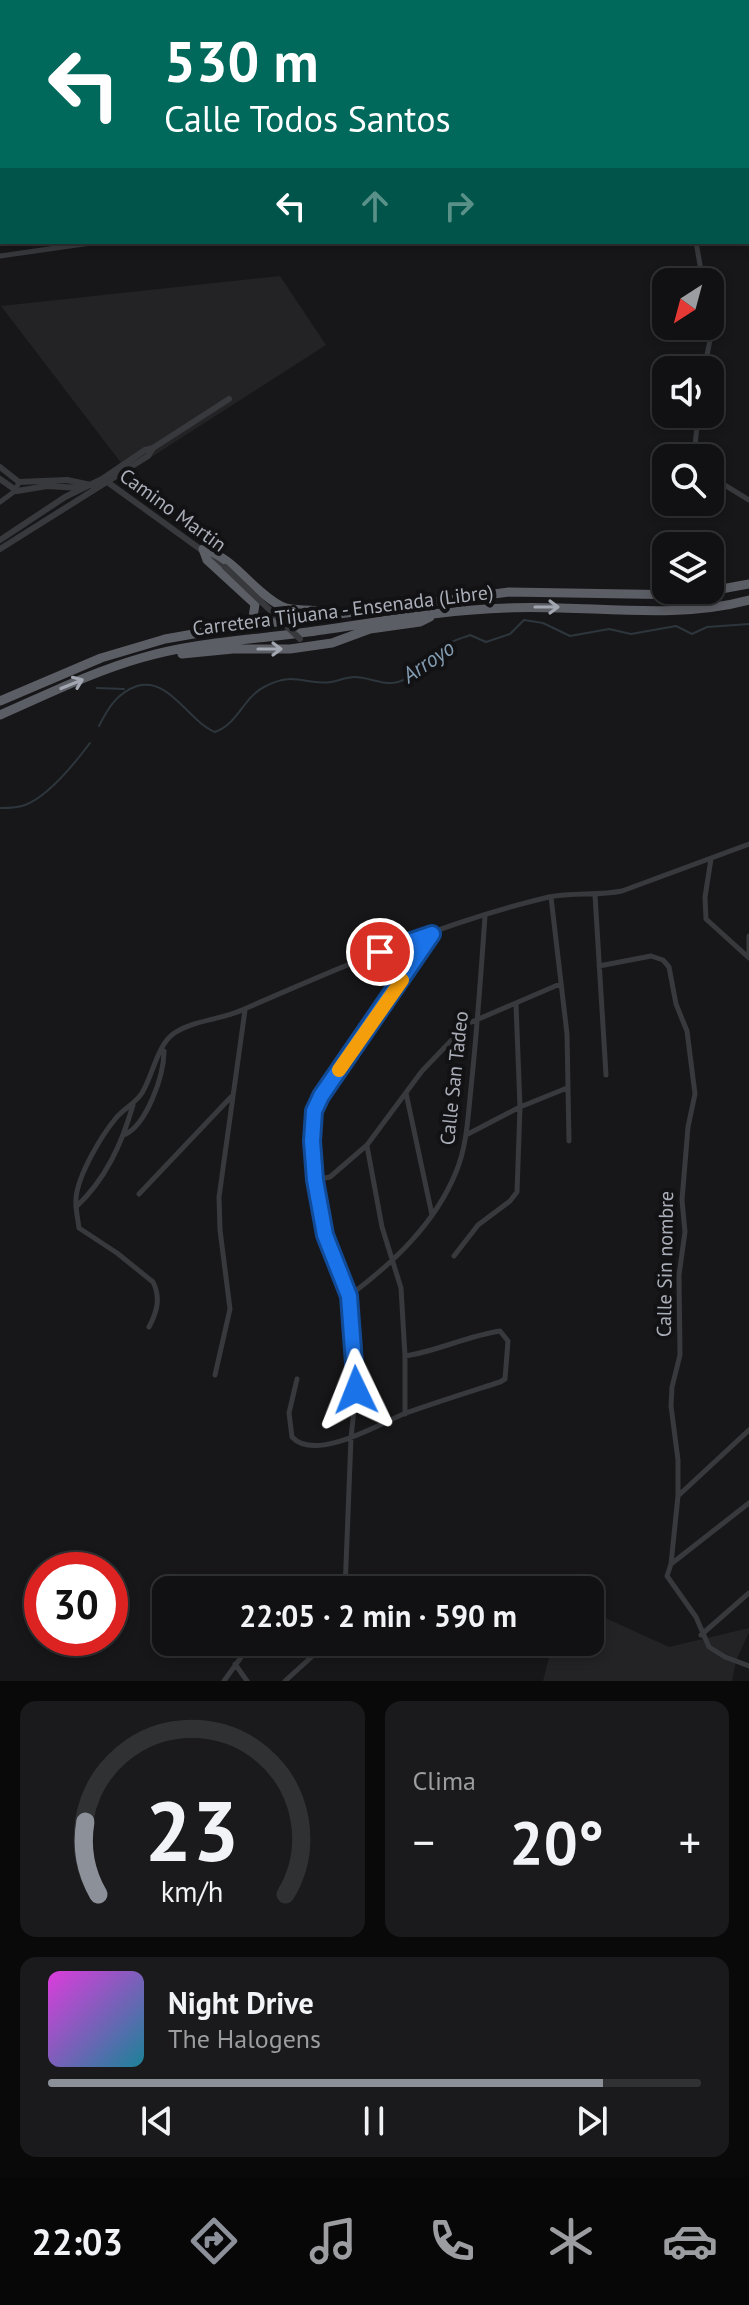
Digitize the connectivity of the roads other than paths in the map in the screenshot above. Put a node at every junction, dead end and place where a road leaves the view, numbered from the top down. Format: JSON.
{"nodes":[{"id":1,"x":84,"y":244,"type":"edge"},
{"id":2,"x":696,"y":244,"type":"edge"},
{"id":3,"x":0,"y":256,"type":"edge"},
{"id":4,"x":701,"y":268,"type":"edge"},
{"id":5,"x":229,"y":399,"type":"dead end"},
{"id":6,"x":0,"y":467,"type":"edge"},
{"id":7,"x":0,"y":479,"type":"edge"},
{"id":8,"x":105,"y":480,"type":"junction"},
{"id":9,"x":19,"y":482,"type":"junction"},
{"id":10,"x":724,"y":485,"type":"edge"},
{"id":11,"x":88,"y":488,"type":"junction"},
{"id":12,"x":15,"y":491,"type":"junction"},
{"id":13,"x":1,"y":499,"type":"edge"},
{"id":14,"x":749,"y":500,"type":"edge"},
{"id":15,"x":0,"y":540,"type":"edge"},
{"id":16,"x":0,"y":549,"type":"edge"},
{"id":17,"x":203,"y":549,"type":"junction"},
{"id":18,"x":749,"y":584,"type":"edge"},
{"id":19,"x":749,"y":600,"type":"edge"},
{"id":20,"x":445,"y":612,"type":"junction"},
{"id":21,"x":328,"y":614,"type":"junction"},
{"id":22,"x":252,"y":624,"type":"junction"},
{"id":23,"x":303,"y":643,"type":"junction"},
{"id":24,"x":168,"y":651,"type":"junction"},
{"id":25,"x":0,"y":701,"type":"edge"},
{"id":26,"x":0,"y":715,"type":"edge"},
{"id":27,"x":749,"y":844,"type":"edge"},
{"id":28,"x":711,"y":858,"type":"junction"},
{"id":29,"x":595,"y":895,"type":"junction"},
{"id":30,"x":551,"y":897,"type":"junction"},
{"id":31,"x":485,"y":916,"type":"junction"},
{"id":32,"x":432,"y":934,"type":"junction"},
{"id":33,"x":749,"y":936,"type":"edge"},
{"id":34,"x":749,"y":956,"type":"edge"},
{"id":35,"x":599,"y":966,"type":"junction"},
{"id":36,"x":560,"y":984,"type":"junction"},
{"id":37,"x":516,"y":1004,"type":"junction"},
{"id":38,"x":245,"y":1009,"type":"junction"},
{"id":39,"x":479,"y":1018,"type":"junction"},
{"id":40,"x":164,"y":1046,"type":"junction"},
{"id":41,"x":606,"y":1075,"type":"dead end"},
{"id":42,"x":567,"y":1088,"type":"junction"},
{"id":43,"x":406,"y":1093,"type":"junction"},
{"id":44,"x":231,"y":1096,"type":"junction"},
{"id":45,"x":133,"y":1105,"type":"junction"},
{"id":46,"x":520,"y":1107,"type":"junction"},
{"id":47,"x":124,"y":1135,"type":"junction"},
{"id":48,"x":466,"y":1136,"type":"junction"},
{"id":49,"x":569,"y":1141,"type":"dead end"},
{"id":50,"x":367,"y":1145,"type":"junction"},
{"id":51,"x":315,"y":1180,"type":"junction"},
{"id":52,"x":139,"y":1194,"type":"dead end"},
{"id":53,"x":76,"y":1207,"type":"junction"},
{"id":54,"x":432,"y":1216,"type":"junction"},
{"id":55,"x":454,"y":1256,"type":"dead end"},
{"id":56,"x":393,"y":1259,"type":"junction"},
{"id":57,"x":349,"y":1296,"type":"junction"},
{"id":58,"x":149,"y":1327,"type":"dead end"},
{"id":59,"x":405,"y":1356,"type":"junction"},
{"id":60,"x":215,"y":1375,"type":"dead end"},
{"id":61,"x":297,"y":1379,"type":"dead end"},
{"id":62,"x":405,"y":1414,"type":"junction"},
{"id":63,"x":749,"y":1430,"type":"edge"},
{"id":64,"x":351,"y":1438,"type":"junction"},
{"id":65,"x":678,"y":1496,"type":"junction"},
{"id":66,"x":749,"y":1503,"type":"edge"},
{"id":67,"x":671,"y":1564,"type":"junction"},
{"id":68,"x":346,"y":1576,"type":"edge"},
{"id":69,"x":749,"y":1593,"type":"edge"},
{"id":70,"x":701,"y":1635,"type":"junction"},
{"id":71,"x":241,"y":1656,"type":"edge"},
{"id":72,"x":311,"y":1656,"type":"edge"},
{"id":73,"x":235,"y":1664,"type":"junction"},
{"id":74,"x":749,"y":1666,"type":"edge"},
{"id":75,"x":287,"y":1680,"type":"edge"},
{"id":76,"x":224,"y":1681,"type":"edge"},
{"id":77,"x":247,"y":1681,"type":"edge"}],
"edges":[{"from":1,"to":3,"type":"street"},
{"from":2,"to":4,"type":"street"},
{"from":5,"to":8,"type":"street"},
{"from":6,"to":9,"type":"street"},
{"from":7,"to":12,"type":"street"},
{"from":8,"to":11,"type":"street"},
{"from":8,"to":17,"type":"street","name":"Camino Martin"},
{"from":9,"to":11,"type":"street"},
{"from":9,"to":12,"type":"street"},
{"from":10,"to":14,"type":"street"},
{"from":11,"to":12,"type":"street"},
{"from":11,"to":15,"type":"street"},
{"from":11,"to":16,"type":"street"},
{"from":12,"to":13,"type":"street"},
{"from":17,"to":21,"type":"highway"},
{"from":17,"to":22,"type":"highway"},
{"from":17,"to":23,"type":"street","name":"Camino Martin","bridge":true},
{"from":18,"to":21,"type":"highway","name":"Carretera Tijuana - Ensenada (Libre)"},
{"from":20,"to":19,"type":"highway","name":"Carretera Tijuana - Ensenada (Libre)","one_way":true},
{"from":20,"to":23,"type":"highway"},
{"from":20,"to":24,"type":"highway","name":"Carretera Tijuana - Ensenada (Libre)"},
{"from":21,"to":22,"type":"highway","name":"Carretera Tijuana - Ensenada (Libre)"},
{"from":22,"to":25,"type":"highway","name":"Carretera Tijuana - Ensenada (Libre)"},
{"from":24,"to":23,"type":"highway","one_way":true},
{"from":26,"to":24,"type":"highway","name":"Carretera Tijuana - Ensenada (Libre)","one_way":true},
{"from":27,"to":28,"type":"street"},
{"from":28,"to":29,"type":"street"},
{"from":28,"to":34,"type":"street"},
{"from":29,"to":30,"type":"street"},
{"from":29,"to":35,"type":"street"},
{"from":30,"to":31,"type":"street"},
{"from":30,"to":36,"type":"street"},
{"from":31,"to":32,"type":"street"},
{"from":31,"to":39,"type":"street","name":"Calle San Tadeo"},
{"from":32,"to":38,"type":"street"},
{"from":32,"to":51,"type":"street"},
{"from":33,"to":34,"type":"street"},
{"from":35,"to":41,"type":"street"},
{"from":35,"to":65,"type":"street","name":"Calle Sin nombre"},
{"from":36,"to":37,"type":"street"},
{"from":36,"to":42,"type":"street"},
{"from":37,"to":39,"type":"street"},
{"from":37,"to":46,"type":"street"},
{"from":38,"to":40,"type":"street"},
{"from":38,"to":44,"type":"street"},
{"from":39,"to":43,"type":"street"},
{"from":39,"to":48,"type":"street","name":"Calle San Tadeo"},
{"from":40,"to":45,"type":"street"},
{"from":40,"to":47,"type":"street"},
{"from":42,"to":46,"type":"street"},
{"from":42,"to":49,"type":"street"},
{"from":43,"to":50,"type":"street"},
{"from":43,"to":54,"type":"street"},
{"from":44,"to":52,"type":"street"},
{"from":44,"to":60,"type":"street"},
{"from":45,"to":47,"type":"street"},
{"from":45,"to":53,"type":"street"},
{"from":46,"to":48,"type":"street"},
{"from":46,"to":55,"type":"street"},
{"from":47,"to":53,"type":"street"},
{"from":48,"to":54,"type":"street","name":"Calle San Tadeo"},
{"from":50,"to":51,"type":"street"},
{"from":50,"to":56,"type":"street"},
{"from":51,"to":57,"type":"street"},
{"from":53,"to":58,"type":"street"},
{"from":54,"to":56,"type":"street","name":"Calle San Tadeo"},
{"from":56,"to":57,"type":"street","name":"Calle San Tadeo"},
{"from":56,"to":59,"type":"street"},
{"from":57,"to":64,"type":"street"},
{"from":59,"to":62,"type":"street"},
{"from":59,"to":62,"type":"street"},
{"from":61,"to":64,"type":"street"},
{"from":62,"to":64,"type":"street"},
{"from":63,"to":65,"type":"street"},
{"from":64,"to":68,"type":"street"},
{"from":65,"to":67,"type":"street","name":"Calle Sin nombre"},
{"from":66,"to":67,"type":"street"},
{"from":67,"to":70,"type":"street"},
{"from":69,"to":70,"type":"street"},
{"from":70,"to":74,"type":"street"},
{"from":71,"to":73,"type":"street"},
{"from":72,"to":75,"type":"street"},
{"from":73,"to":76,"type":"street"},
{"from":73,"to":77,"type":"street"}]}
